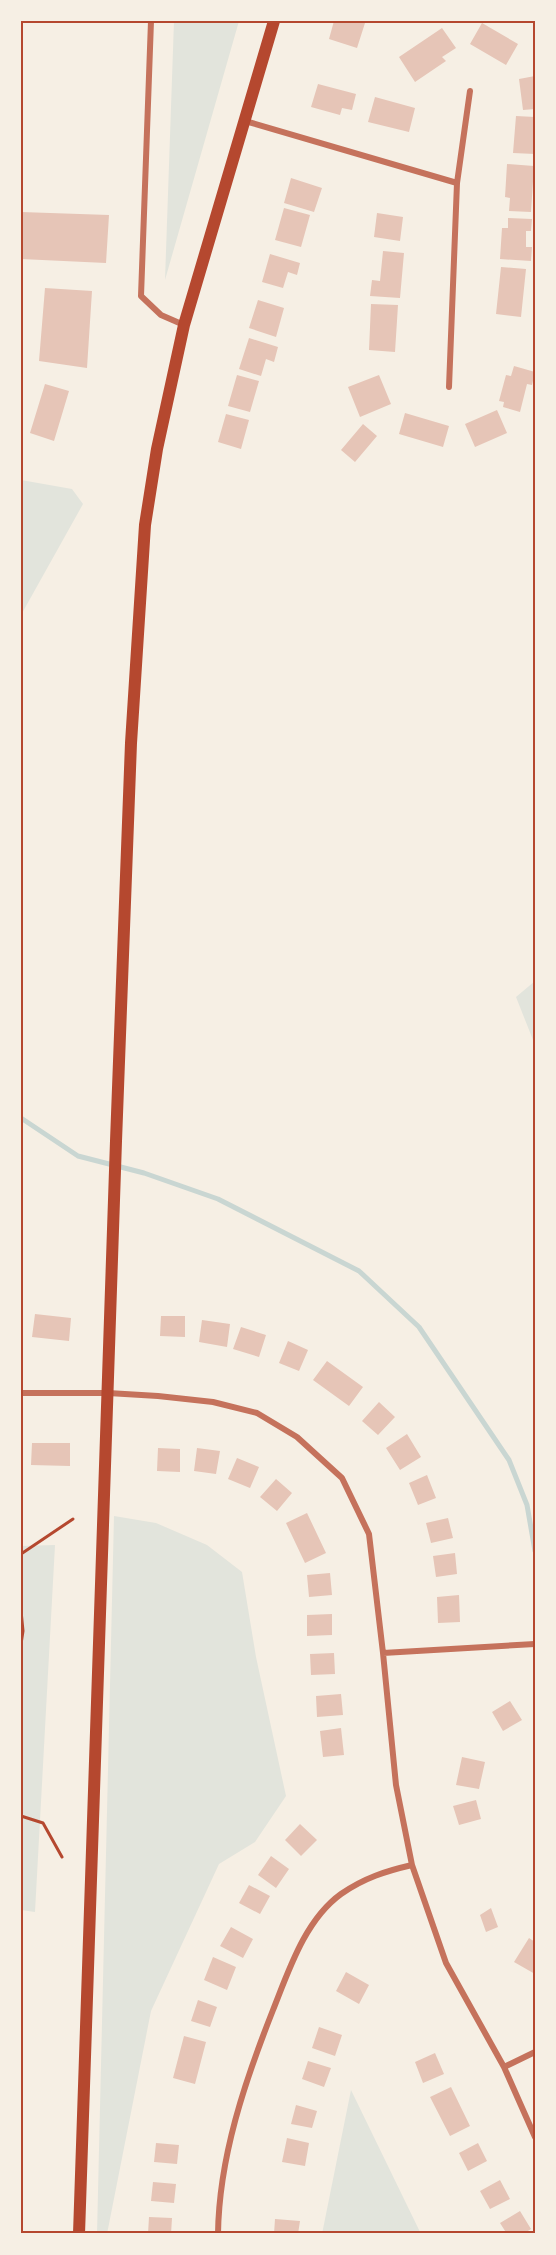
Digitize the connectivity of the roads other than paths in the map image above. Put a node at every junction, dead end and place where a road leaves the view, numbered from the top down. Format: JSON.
{"nodes":[{"id":1,"x":151,"y":21,"type":"edge"},
{"id":2,"x":273,"y":21,"type":"edge"},
{"id":3,"x":470,"y":91,"type":"dead end"},
{"id":4,"x":245,"y":121,"type":"junction"},
{"id":5,"x":457,"y":183,"type":"junction"},
{"id":6,"x":184,"y":325,"type":"junction"},
{"id":7,"x":449,"y":387,"type":"dead end"},
{"id":8,"x":21,"y":1393,"type":"edge"},
{"id":9,"x":108,"y":1393,"type":"junction"},
{"id":10,"x":535,"y":1644,"type":"edge"},
{"id":11,"x":383,"y":1653,"type":"junction"},
{"id":12,"x":412,"y":1865,"type":"junction"},
{"id":13,"x":535,"y":2052,"type":"edge"},
{"id":14,"x":504,"y":2067,"type":"junction"},
{"id":15,"x":535,"y":2137,"type":"edge"},
{"id":16,"x":79,"y":2234,"type":"edge"},
{"id":17,"x":218,"y":2234,"type":"edge"}],
"edges":[{"from":1,"to":6,"type":"street"},
{"from":2,"to":4,"type":"main road"},
{"from":3,"to":5,"type":"street"},
{"from":4,"to":5,"type":"street"},
{"from":4,"to":6,"type":"main road"},
{"from":5,"to":7,"type":"street"},
{"from":6,"to":9,"type":"main road"},
{"from":8,"to":9,"type":"street"},
{"from":9,"to":11,"type":"street"},
{"from":9,"to":16,"type":"main road"},
{"from":10,"to":11,"type":"street"},
{"from":11,"to":12,"type":"street"},
{"from":12,"to":14,"type":"street"},
{"from":12,"to":17,"type":"street"},
{"from":13,"to":14,"type":"street"},
{"from":14,"to":15,"type":"street"}]}
